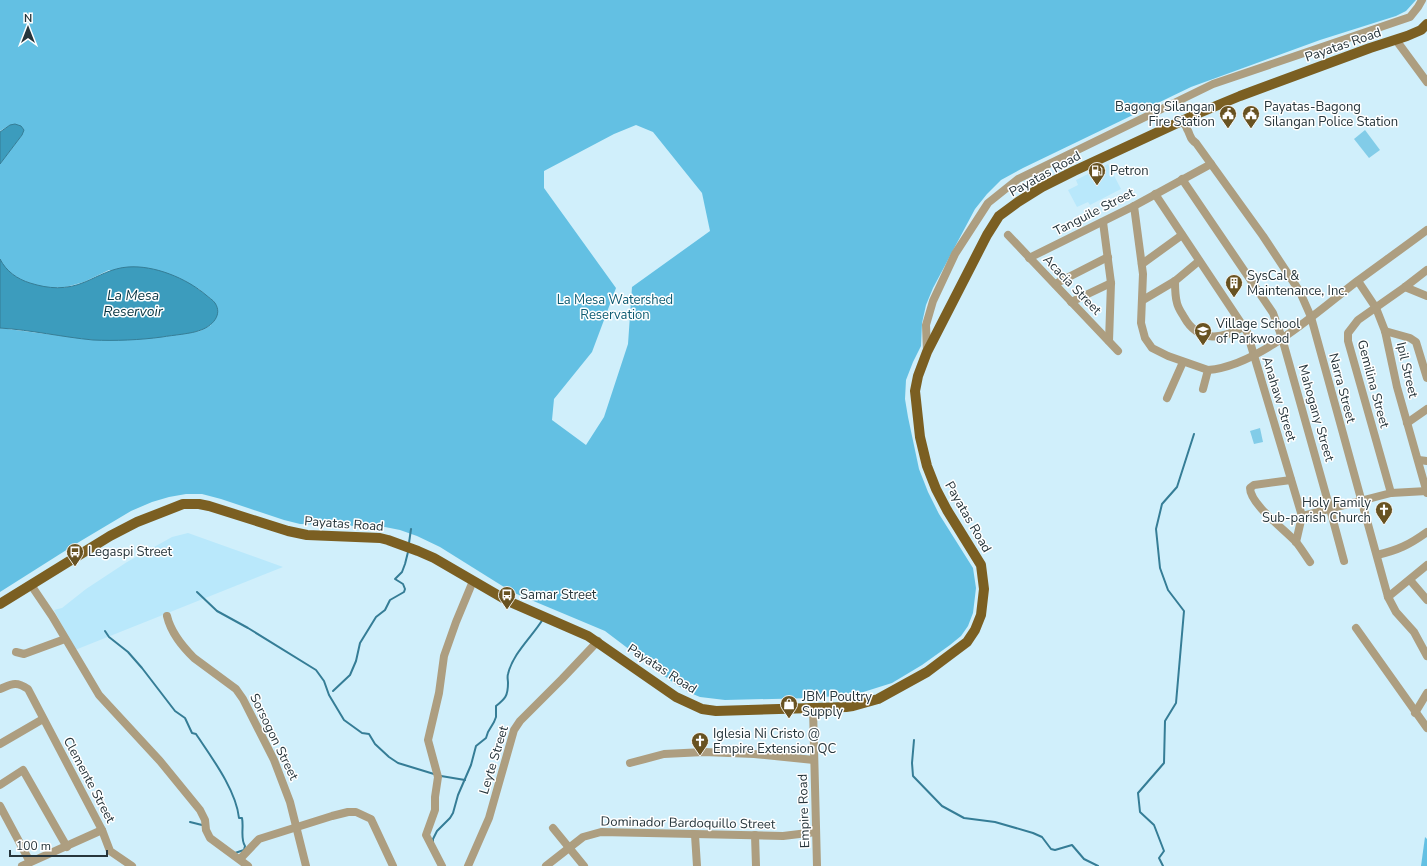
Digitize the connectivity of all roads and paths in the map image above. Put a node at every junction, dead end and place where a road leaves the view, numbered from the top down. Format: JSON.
{"nodes":[{"id":1,"x":1422,"y":0,"type":"edge"},
{"id":2,"x":1426,"y":27,"type":"edge"},
{"id":3,"x":1396,"y":40,"type":"junction"},
{"id":4,"x":1427,"y":82,"type":"edge"},
{"id":5,"x":1182,"y":120,"type":"junction"},
{"id":6,"x":1211,"y":164,"type":"junction"},
{"id":7,"x":1182,"y":179,"type":"junction"},
{"id":8,"x":1155,"y":194,"type":"junction"},
{"id":9,"x":1134,"y":206,"type":"junction"},
{"id":10,"x":1103,"y":222,"type":"junction"},
{"id":11,"x":1427,"y":230,"type":"edge"},
{"id":12,"x":1008,"y":235,"type":"dead end"},
{"id":13,"x":1182,"y":235,"type":"junction"},
{"id":14,"x":1108,"y":256,"type":"junction"},
{"id":15,"x":1029,"y":258,"type":"junction"},
{"id":16,"x":1199,"y":261,"type":"junction"},
{"id":17,"x":1142,"y":264,"type":"junction"},
{"id":18,"x":1427,"y":270,"type":"edge"},
{"id":19,"x":1175,"y":281,"type":"junction"},
{"id":20,"x":1358,"y":281,"type":"junction"},
{"id":21,"x":1111,"y":282,"type":"junction"},
{"id":22,"x":1055,"y":284,"type":"junction"},
{"id":23,"x":1405,"y":287,"type":"junction"},
{"id":24,"x":1427,"y":296,"type":"edge"},
{"id":25,"x":1143,"y":300,"type":"junction"},
{"id":26,"x":1071,"y":302,"type":"junction"},
{"id":27,"x":1376,"y":308,"type":"junction"},
{"id":28,"x":1311,"y":317,"type":"junction"},
{"id":29,"x":1243,"y":327,"type":"junction"},
{"id":30,"x":1386,"y":331,"type":"junction"},
{"id":31,"x":1282,"y":338,"type":"junction"},
{"id":32,"x":1109,"y":341,"type":"junction"},
{"id":33,"x":1118,"y":351,"type":"dead end"},
{"id":34,"x":927,"y":352,"type":"junction"},
{"id":35,"x":1253,"y":356,"type":"junction"},
{"id":36,"x":1183,"y":362,"type":"junction"},
{"id":37,"x":1208,"y":370,"type":"junction"},
{"id":38,"x":1427,"y":378,"type":"edge"},
{"id":39,"x":1203,"y":389,"type":"dead end"},
{"id":40,"x":1168,"y":398,"type":"dead end"},
{"id":41,"x":1427,"y":409,"type":"edge"},
{"id":42,"x":1407,"y":423,"type":"junction"},
{"id":43,"x":1423,"y":461,"type":"edge"},
{"id":44,"x":1291,"y":480,"type":"junction"},
{"id":45,"x":1427,"y":492,"type":"edge"},
{"id":46,"x":1391,"y":493,"type":"junction"},
{"id":47,"x":1361,"y":500,"type":"junction"},
{"id":48,"x":1330,"y":509,"type":"junction"},
{"id":49,"x":1302,"y":516,"type":"junction"},
{"id":50,"x":1427,"y":532,"type":"edge"},
{"id":51,"x":1296,"y":542,"type":"junction"},
{"id":52,"x":1377,"y":555,"type":"junction"},
{"id":53,"x":1344,"y":561,"type":"dead end"},
{"id":54,"x":1310,"y":562,"type":"dead end"},
{"id":55,"x":1427,"y":565,"type":"edge"},
{"id":56,"x":1410,"y":580,"type":"junction"},
{"id":57,"x":473,"y":581,"type":"junction"},
{"id":58,"x":31,"y":585,"type":"junction"},
{"id":59,"x":1388,"y":597,"type":"junction"},
{"id":60,"x":1427,"y":600,"type":"edge"},
{"id":61,"x":0,"y":604,"type":"edge"},
{"id":62,"x":167,"y":616,"type":"dead end"},
{"id":63,"x":1356,"y":628,"type":"dead end"},
{"id":64,"x":65,"y":639,"type":"junction"},
{"id":65,"x":598,"y":641,"type":"junction"},
{"id":66,"x":16,"y":652,"type":"dead end"},
{"id":67,"x":1427,"y":656,"type":"edge"},
{"id":68,"x":0,"y":689,"type":"edge"},
{"id":69,"x":1427,"y":693,"type":"edge"},
{"id":70,"x":812,"y":708,"type":"junction"},
{"id":71,"x":1416,"y":713,"type":"junction"},
{"id":72,"x":43,"y":719,"type":"junction"},
{"id":73,"x":1427,"y":728,"type":"edge"},
{"id":74,"x":0,"y":744,"type":"edge"},
{"id":75,"x":814,"y":760,"type":"junction"},
{"id":76,"x":630,"y":763,"type":"dead end"},
{"id":77,"x":0,"y":785,"type":"edge"},
{"id":78,"x":0,"y":806,"type":"edge"},
{"id":79,"x":296,"y":828,"type":"junction"},
{"id":80,"x":553,"y":828,"type":"dead end"},
{"id":81,"x":102,"y":830,"type":"junction"},
{"id":82,"x":816,"y":832,"type":"junction"},
{"id":83,"x":695,"y":834,"type":"junction"},
{"id":84,"x":755,"y":835,"type":"junction"},
{"id":85,"x":67,"y":847,"type":"junction"},
{"id":86,"x":569,"y":847,"type":"junction"},
{"id":87,"x":240,"y":859,"type":"junction"},
{"id":88,"x":30,"y":862,"type":"junction"},
{"id":89,"x":22,"y":866,"type":"edge"},
{"id":90,"x":131,"y":866,"type":"edge"},
{"id":91,"x":248,"y":866,"type":"edge"},
{"id":92,"x":306,"y":866,"type":"edge"},
{"id":93,"x":393,"y":866,"type":"edge"},
{"id":94,"x":442,"y":866,"type":"edge"},
{"id":95,"x":468,"y":866,"type":"edge"},
{"id":96,"x":546,"y":866,"type":"edge"},
{"id":97,"x":584,"y":866,"type":"edge"},
{"id":98,"x":697,"y":866,"type":"edge"},
{"id":99,"x":756,"y":866,"type":"edge"},
{"id":100,"x":818,"y":866,"type":"edge"}],
"edges":[{"from":1,"to":34,"type":"street"},
{"from":2,"to":3,"type":"main road","name":"Payatas Road"},
{"from":3,"to":4,"type":"street"},
{"from":3,"to":5,"type":"main road","name":"Payatas Road"},
{"from":5,"to":6,"type":"street","name":"Narra Street"},
{"from":5,"to":34,"type":"main road","name":"Payatas Road"},
{"from":6,"to":7,"type":"street","name":"Tanguile Street"},
{"from":6,"to":28,"type":"street","name":"Narra Street"},
{"from":7,"to":8,"type":"street","name":"Tanguile Street"},
{"from":7,"to":31,"type":"street","name":"Mahogany Street"},
{"from":8,"to":9,"type":"street","name":"Tanguile Street"},
{"from":8,"to":13,"type":"street","name":"Anahaw Street"},
{"from":9,"to":10,"type":"street","name":"Tanguile Street"},
{"from":9,"to":17,"type":"street"},
{"from":10,"to":14,"type":"street"},
{"from":10,"to":15,"type":"street","name":"Tanguile Street"},
{"from":11,"to":20,"type":"street"},
{"from":12,"to":15,"type":"street","name":"Acacia Street"},
{"from":13,"to":16,"type":"street","name":"Anahaw Street"},
{"from":13,"to":17,"type":"street"},
{"from":14,"to":21,"type":"street"},
{"from":14,"to":22,"type":"street"},
{"from":15,"to":22,"type":"street","name":"Acacia Street"},
{"from":16,"to":19,"type":"street"},
{"from":16,"to":29,"type":"street","name":"Anahaw Street"},
{"from":17,"to":25,"type":"street"},
{"from":18,"to":23,"type":"street","name":"Gemilina Street"},
{"from":19,"to":25,"type":"street"},
{"from":19,"to":29,"type":"street"},
{"from":20,"to":27,"type":"street","name":"Ipil Street"},
{"from":20,"to":28,"type":"street"},
{"from":21,"to":26,"type":"street"},
{"from":21,"to":32,"type":"street"},
{"from":22,"to":26,"type":"street","name":"Acacia Street"},
{"from":23,"to":24,"type":"street"},
{"from":23,"to":27,"type":"street","name":"Gemilina Street"},
{"from":25,"to":36,"type":"street"},
{"from":26,"to":32,"type":"street","name":"Acacia Street"},
{"from":27,"to":30,"type":"street","name":"Ipil Street"},
{"from":27,"to":46,"type":"street","name":"Gemilina Street"},
{"from":28,"to":31,"type":"street"},
{"from":28,"to":47,"type":"street","name":"Narra Street"},
{"from":29,"to":35,"type":"street","name":"Anahaw Street"},
{"from":30,"to":38,"type":"street"},
{"from":30,"to":42,"type":"street","name":"Ipil Street"},
{"from":31,"to":35,"type":"street"},
{"from":31,"to":48,"type":"street","name":"Mahogany Street"},
{"from":32,"to":33,"type":"street","name":"Acacia Street"},
{"from":34,"to":70,"type":"main road","name":"Payatas Road"},
{"from":35,"to":37,"type":"street"},
{"from":35,"to":44,"type":"street","name":"Anahaw Street"},
{"from":36,"to":37,"type":"street"},
{"from":36,"to":40,"type":"street"},
{"from":37,"to":39,"type":"street"},
{"from":41,"to":42,"type":"street"},
{"from":42,"to":43,"type":"street","name":"Ipil Street"},
{"from":43,"to":45,"type":"street","name":"Ipil Street"},
{"from":44,"to":49,"type":"street","name":"Anahaw Street"},
{"from":44,"to":51,"type":"street"},
{"from":45,"to":46,"type":"street"},
{"from":46,"to":47,"type":"street"},
{"from":47,"to":48,"type":"street"},
{"from":47,"to":52,"type":"street","name":"Narra Street"},
{"from":48,"to":49,"type":"street"},
{"from":48,"to":53,"type":"street","name":"Mahogany Street"},
{"from":49,"to":51,"type":"street"},
{"from":50,"to":52,"type":"street"},
{"from":51,"to":54,"type":"street"},
{"from":52,"to":59,"type":"street","name":"Narra Street"},
{"from":55,"to":56,"type":"street"},
{"from":56,"to":59,"type":"street"},
{"from":56,"to":60,"type":"street"},
{"from":57,"to":58,"type":"main road","name":"Payatas Road"},
{"from":57,"to":65,"type":"main road","name":"Payatas Road"},
{"from":57,"to":94,"type":"street"},
{"from":58,"to":61,"type":"main road","name":"Payatas Road"},
{"from":58,"to":64,"type":"street"},
{"from":59,"to":67,"type":"street","name":"Narra Street"},
{"from":62,"to":79,"type":"street","name":"Sorsogon Street"},
{"from":63,"to":71,"type":"street"},
{"from":64,"to":66,"type":"street"},
{"from":64,"to":87,"type":"street"},
{"from":65,"to":70,"type":"main road","name":"Payatas Road"},
{"from":65,"to":95,"type":"street","name":"Leyte Street"},
{"from":68,"to":72,"type":"street","name":"Clemente Street"},
{"from":69,"to":71,"type":"street"},
{"from":70,"to":75,"type":"street","name":"Empire Road"},
{"from":71,"to":73,"type":"street"},
{"from":72,"to":74,"type":"street"},
{"from":72,"to":81,"type":"street","name":"Clemente Street"},
{"from":75,"to":76,"type":"street"},
{"from":75,"to":82,"type":"street","name":"Empire Road"},
{"from":77,"to":85,"type":"street"},
{"from":78,"to":88,"type":"street"},
{"from":79,"to":87,"type":"street"},
{"from":79,"to":92,"type":"street","name":"Sorsogon Street"},
{"from":79,"to":93,"type":"street"},
{"from":80,"to":86,"type":"street"},
{"from":81,"to":85,"type":"street"},
{"from":81,"to":90,"type":"street","name":"Clemente Street"},
{"from":82,"to":84,"type":"street","name":"Dominador Bardoquillo Street"},
{"from":82,"to":100,"type":"street","name":"Empire Road"},
{"from":83,"to":84,"type":"street","name":"Dominador Bardoquillo Street"},
{"from":83,"to":86,"type":"street","name":"Dominador Bardoquillo Street"},
{"from":83,"to":98,"type":"street"},
{"from":84,"to":99,"type":"street"},
{"from":85,"to":88,"type":"street"},
{"from":86,"to":96,"type":"street","name":"Dominador Bardoquillo Street"},
{"from":86,"to":97,"type":"street"},
{"from":87,"to":91,"type":"street"},
{"from":88,"to":89,"type":"street"}]}
